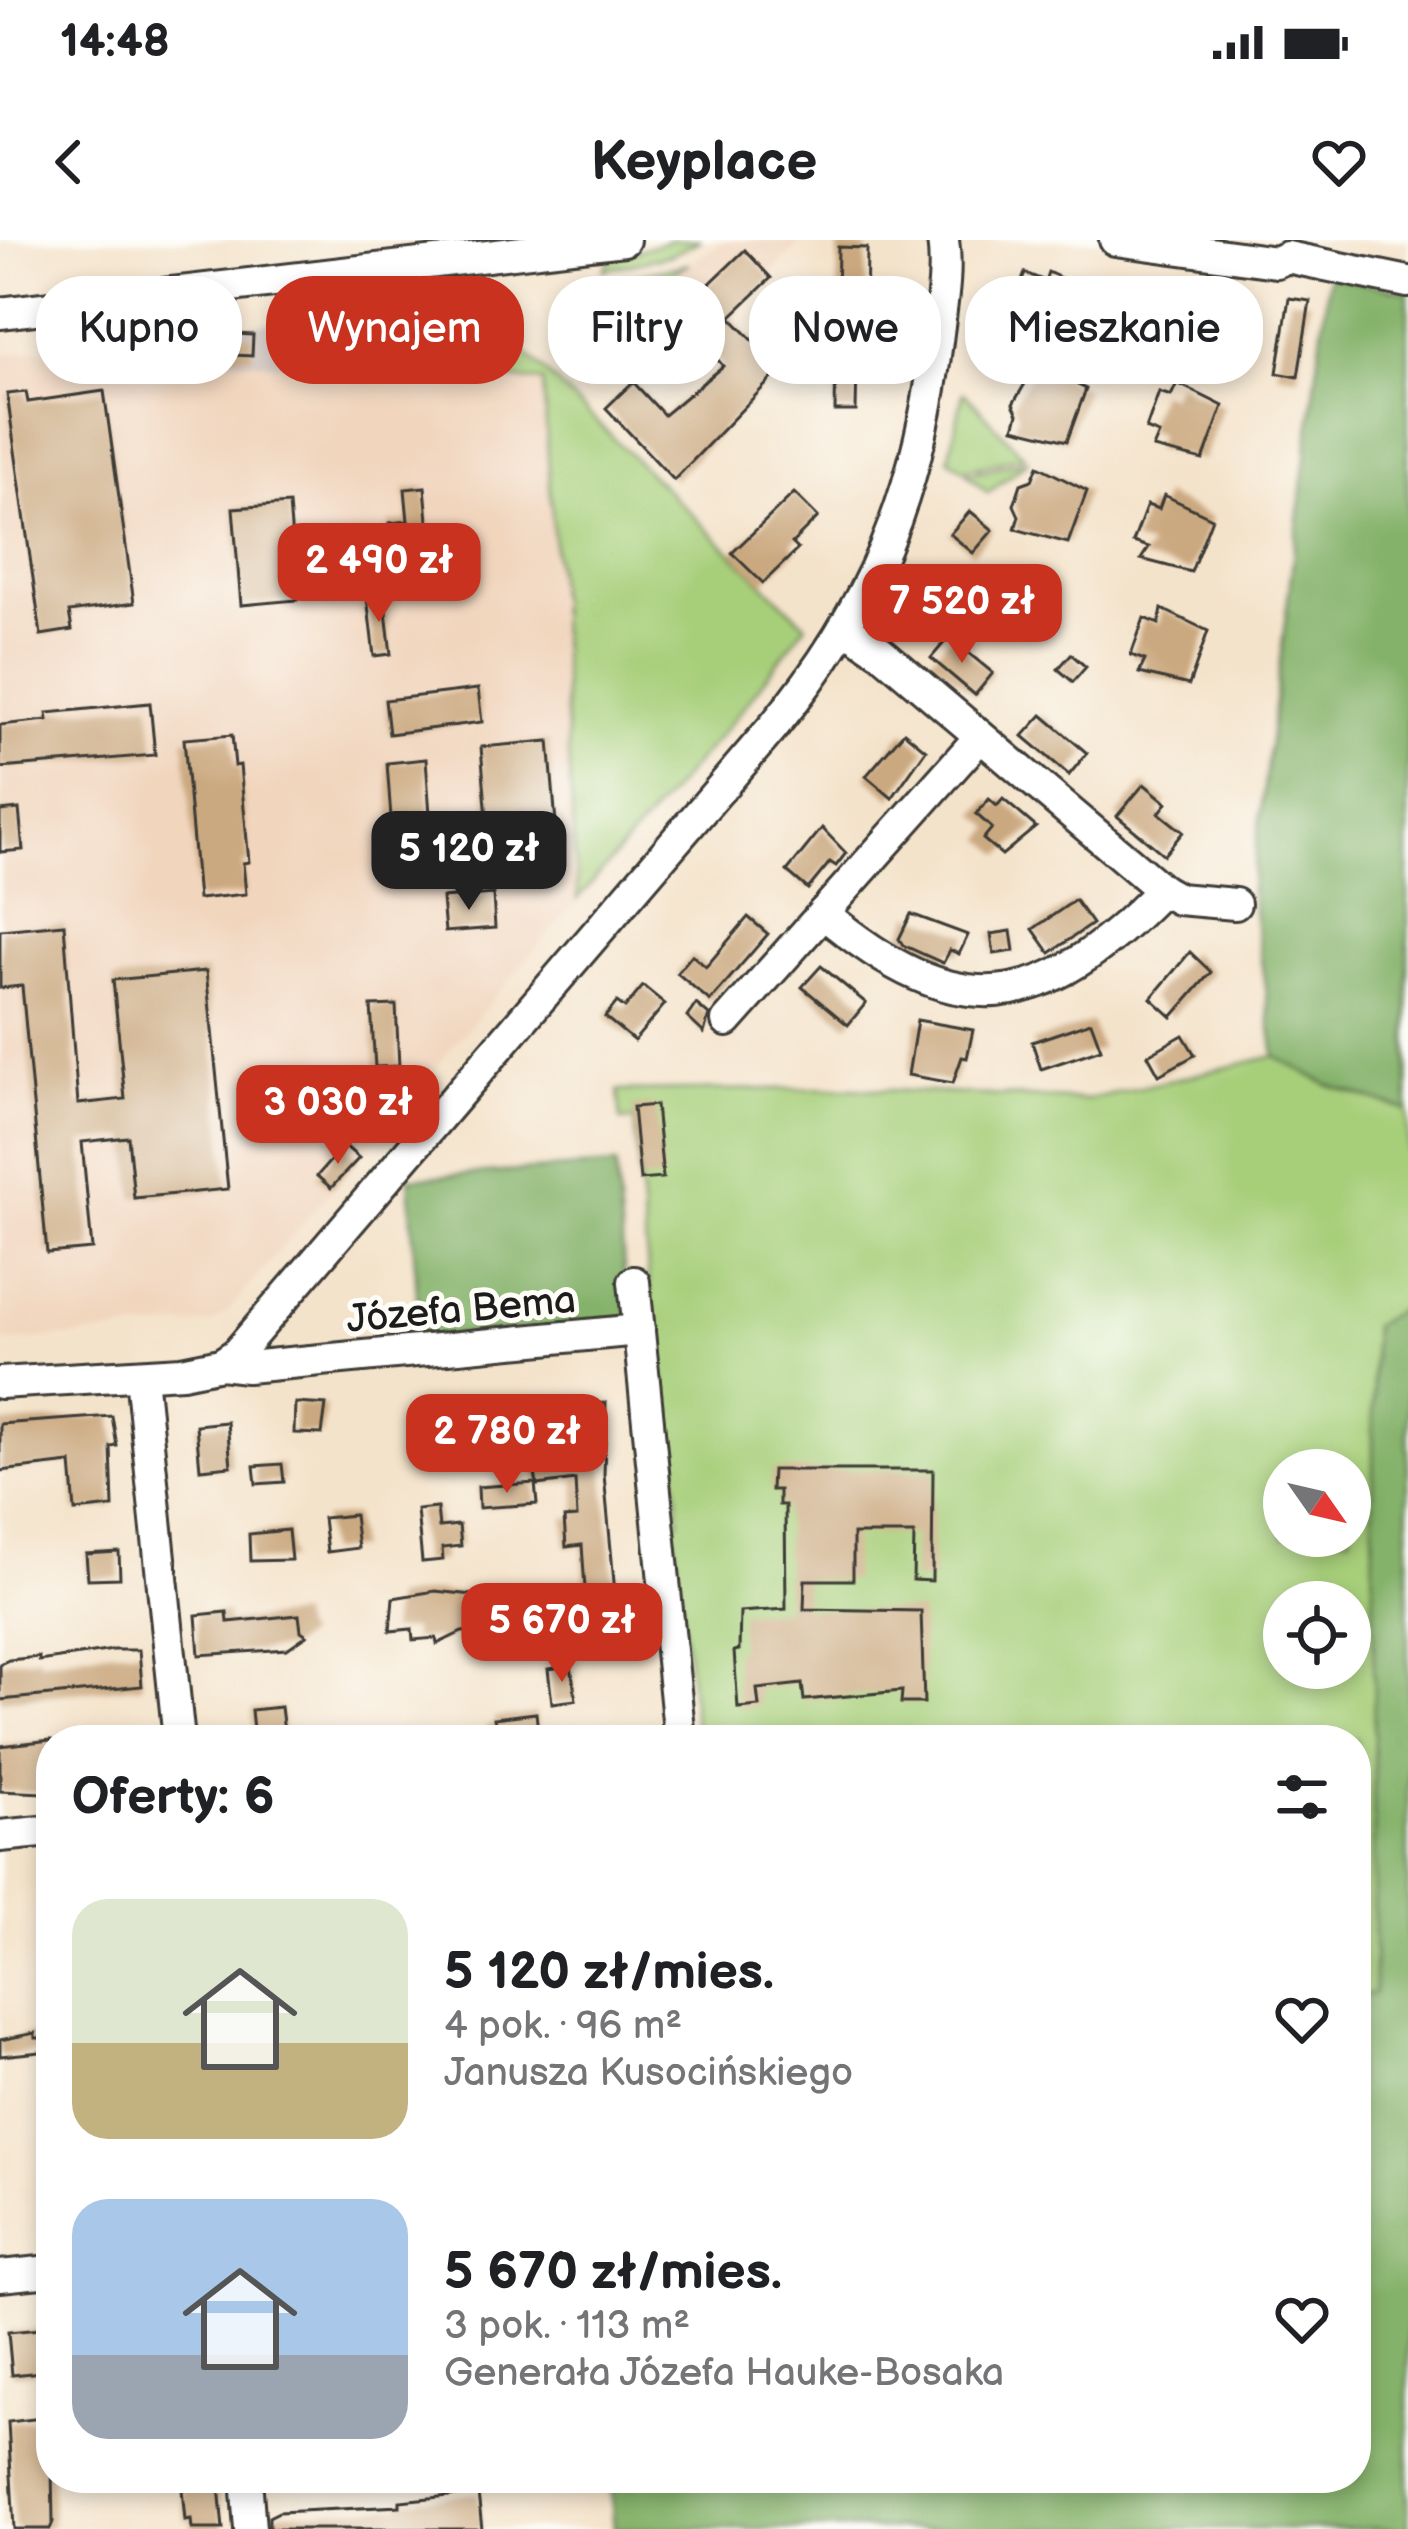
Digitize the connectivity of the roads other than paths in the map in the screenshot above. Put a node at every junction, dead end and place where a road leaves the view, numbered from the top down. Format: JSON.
{"nodes":[{"id":1,"x":624,"y":240,"type":"edge"},
{"id":2,"x":943,"y":240,"type":"edge"},
{"id":3,"x":1115,"y":240,"type":"edge"},
{"id":4,"x":1408,"y":282,"type":"edge"},
{"id":5,"x":0,"y":313,"type":"edge"},
{"id":6,"x":847,"y":629,"type":"junction"},
{"id":7,"x":980,"y":737,"type":"junction"},
{"id":8,"x":1162,"y":890,"type":"junction"},
{"id":9,"x":1235,"y":904,"type":"dead end"},
{"id":10,"x":823,"y":913,"type":"junction"},
{"id":11,"x":727,"y":1021,"type":"dead end"},
{"id":12,"x":634,"y":1282,"type":"dead end"},
{"id":13,"x":264,"y":1322,"type":"junction"},
{"id":14,"x":638,"y":1330,"type":"junction"},
{"id":15,"x":290,"y":1363,"type":"junction"},
{"id":16,"x":221,"y":1364,"type":"junction"},
{"id":17,"x":141,"y":1376,"type":"junction"},
{"id":18,"x":0,"y":1382,"type":"edge"},
{"id":19,"x":177,"y":1725,"type":"edge"},
{"id":20,"x":678,"y":1725,"type":"edge"},
{"id":21,"x":36,"y":1832,"type":"edge"},
{"id":22,"x":0,"y":1836,"type":"edge"},
{"id":23,"x":36,"y":2272,"type":"edge"},
{"id":24,"x":0,"y":2276,"type":"edge"},
{"id":25,"x":246,"y":2493,"type":"edge"},
{"id":26,"x":250,"y":2529,"type":"edge"}],
"edges":[{"from":1,"to":5,"type":"street"},
{"from":2,"to":6,"type":"street"},
{"from":3,"to":4,"type":"street"},
{"from":6,"to":7,"type":"street"},
{"from":6,"to":13,"type":"street"},
{"from":7,"to":8,"type":"street"},
{"from":7,"to":10,"type":"street"},
{"from":8,"to":9,"type":"street"},
{"from":8,"to":10,"type":"street"},
{"from":10,"to":11,"type":"street"},
{"from":12,"to":14,"type":"street"},
{"from":13,"to":15,"type":"street"},
{"from":13,"to":16,"type":"street"},
{"from":14,"to":15,"type":"street","name":"Józefa Bema"},
{"from":14,"to":20,"type":"street"},
{"from":15,"to":16,"type":"street","name":"Józefa Bema"},
{"from":16,"to":17,"type":"street","name":"Józefa Bema"},
{"from":17,"to":18,"type":"street","name":"Józefa Bema"},
{"from":17,"to":19,"type":"street"},
{"from":21,"to":22,"type":"street"},
{"from":23,"to":24,"type":"street"},
{"from":25,"to":26,"type":"street"}]}
